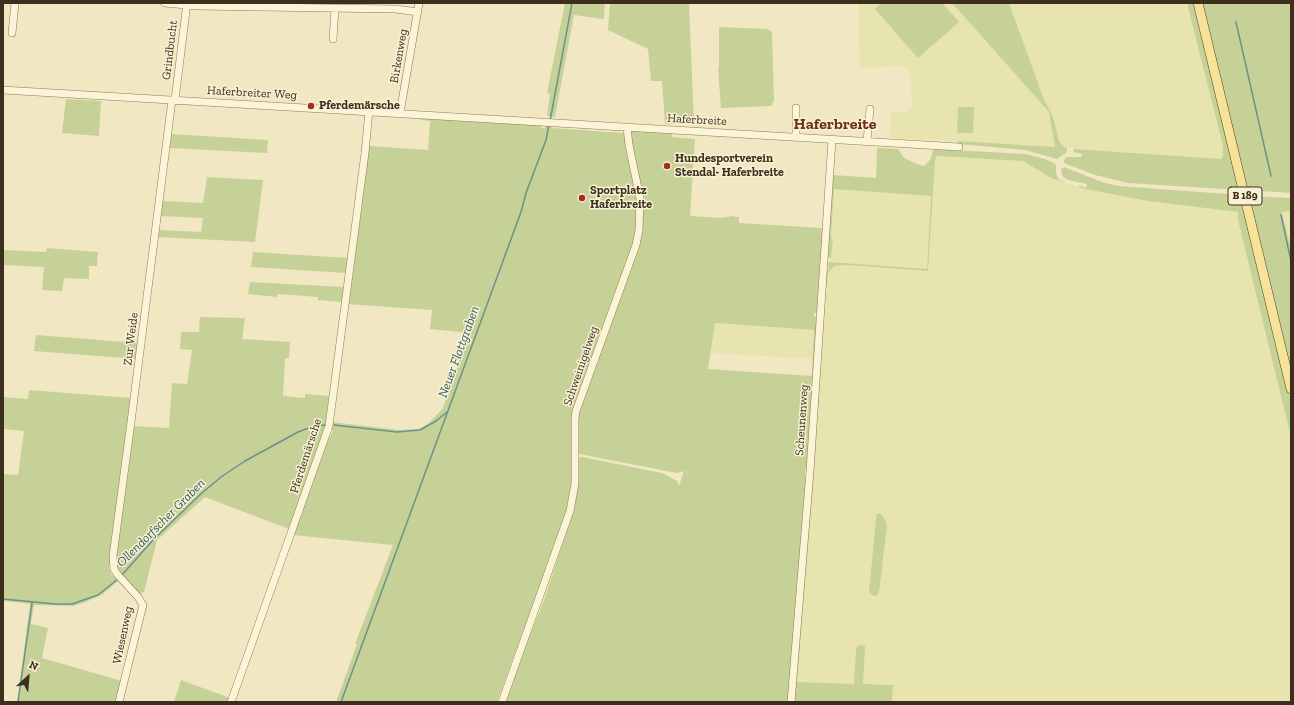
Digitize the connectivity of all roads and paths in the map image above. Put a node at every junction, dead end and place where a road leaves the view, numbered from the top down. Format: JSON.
{"nodes":[{"id":1,"x":15,"y":3,"type":"edge"},
{"id":2,"x":165,"y":3,"type":"edge"},
{"id":3,"x":419,"y":3,"type":"edge"},
{"id":4,"x":1198,"y":3,"type":"edge"},
{"id":5,"x":187,"y":4,"type":"edge"},
{"id":6,"x":257,"y":5,"type":"edge"},
{"id":7,"x":311,"y":5,"type":"edge"},
{"id":8,"x":370,"y":6,"type":"edge"},
{"id":9,"x":335,"y":8,"type":"junction"},
{"id":10,"x":418,"y":12,"type":"junction"},
{"id":11,"x":12,"y":33,"type":"dead end"},
{"id":12,"x":332,"y":39,"type":"dead end"},
{"id":13,"x":3,"y":90,"type":"edge"},
{"id":14,"x":174,"y":100,"type":"junction"},
{"id":15,"x":796,"y":108,"type":"dead end"},
{"id":16,"x":870,"y":109,"type":"dead end"},
{"id":17,"x":369,"y":111,"type":"junction"},
{"id":18,"x":400,"y":113,"type":"junction"},
{"id":19,"x":596,"y":125,"type":"joint"},
{"id":20,"x":627,"y":127,"type":"junction"},
{"id":21,"x":796,"y":137,"type":"junction"},
{"id":22,"x":832,"y":140,"type":"junction"},
{"id":23,"x":867,"y":141,"type":"junction"},
{"id":24,"x":959,"y":147,"type":"dead end"},
{"id":25,"x":1291,"y":389,"type":"edge"},
{"id":26,"x":119,"y":577,"type":"joint"},
{"id":27,"x":119,"y":702,"type":"edge"},
{"id":28,"x":231,"y":702,"type":"edge"},
{"id":29,"x":502,"y":702,"type":"edge"},
{"id":30,"x":791,"y":702,"type":"edge"}],
"edges":[{"from":1,"to":11,"type":"street"},
{"from":2,"to":5,"type":"street"},
{"from":3,"to":10,"type":"street","name":"Birkenweg"},
{"from":4,"to":25,"type":"main road","number":"B 189"},
{"from":5,"to":6,"type":"street"},
{"from":5,"to":14,"type":"street","name":"Grindbucht"},
{"from":6,"to":7,"type":"street"},
{"from":7,"to":9,"type":"street"},
{"from":8,"to":9,"type":"street"},
{"from":8,"to":10,"type":"street"},
{"from":9,"to":12,"type":"street"},
{"from":10,"to":18,"type":"street","name":"Birkenweg"},
{"from":13,"to":14,"type":"street","name":"Haferbreiter Weg"},
{"from":14,"to":17,"type":"street","name":"Haferbreiter Weg"},
{"from":14,"to":26,"type":"street","name":"Zur Weide"},
{"from":15,"to":21,"type":"street"},
{"from":16,"to":23,"type":"street"},
{"from":17,"to":18,"type":"street","name":"Haferbreiter Weg"},
{"from":17,"to":28,"type":"street","name":"Pferdemärsche"},
{"from":18,"to":19,"type":"street","name":"Haferbreiter Weg"},
{"from":19,"to":20,"type":"street","name":"Haferbreite"},
{"from":20,"to":21,"type":"street","name":"Haferbreite"},
{"from":20,"to":29,"type":"street","name":"Schweinigelweg"},
{"from":21,"to":22,"type":"street","name":"Haferbreite"},
{"from":22,"to":23,"type":"street","name":"Haferbreite"},
{"from":22,"to":30,"type":"street","name":"Scheunenweg"},
{"from":23,"to":24,"type":"street","name":"Haferbreite"},
{"from":26,"to":27,"type":"street","name":"Wiesenweg"}]}
